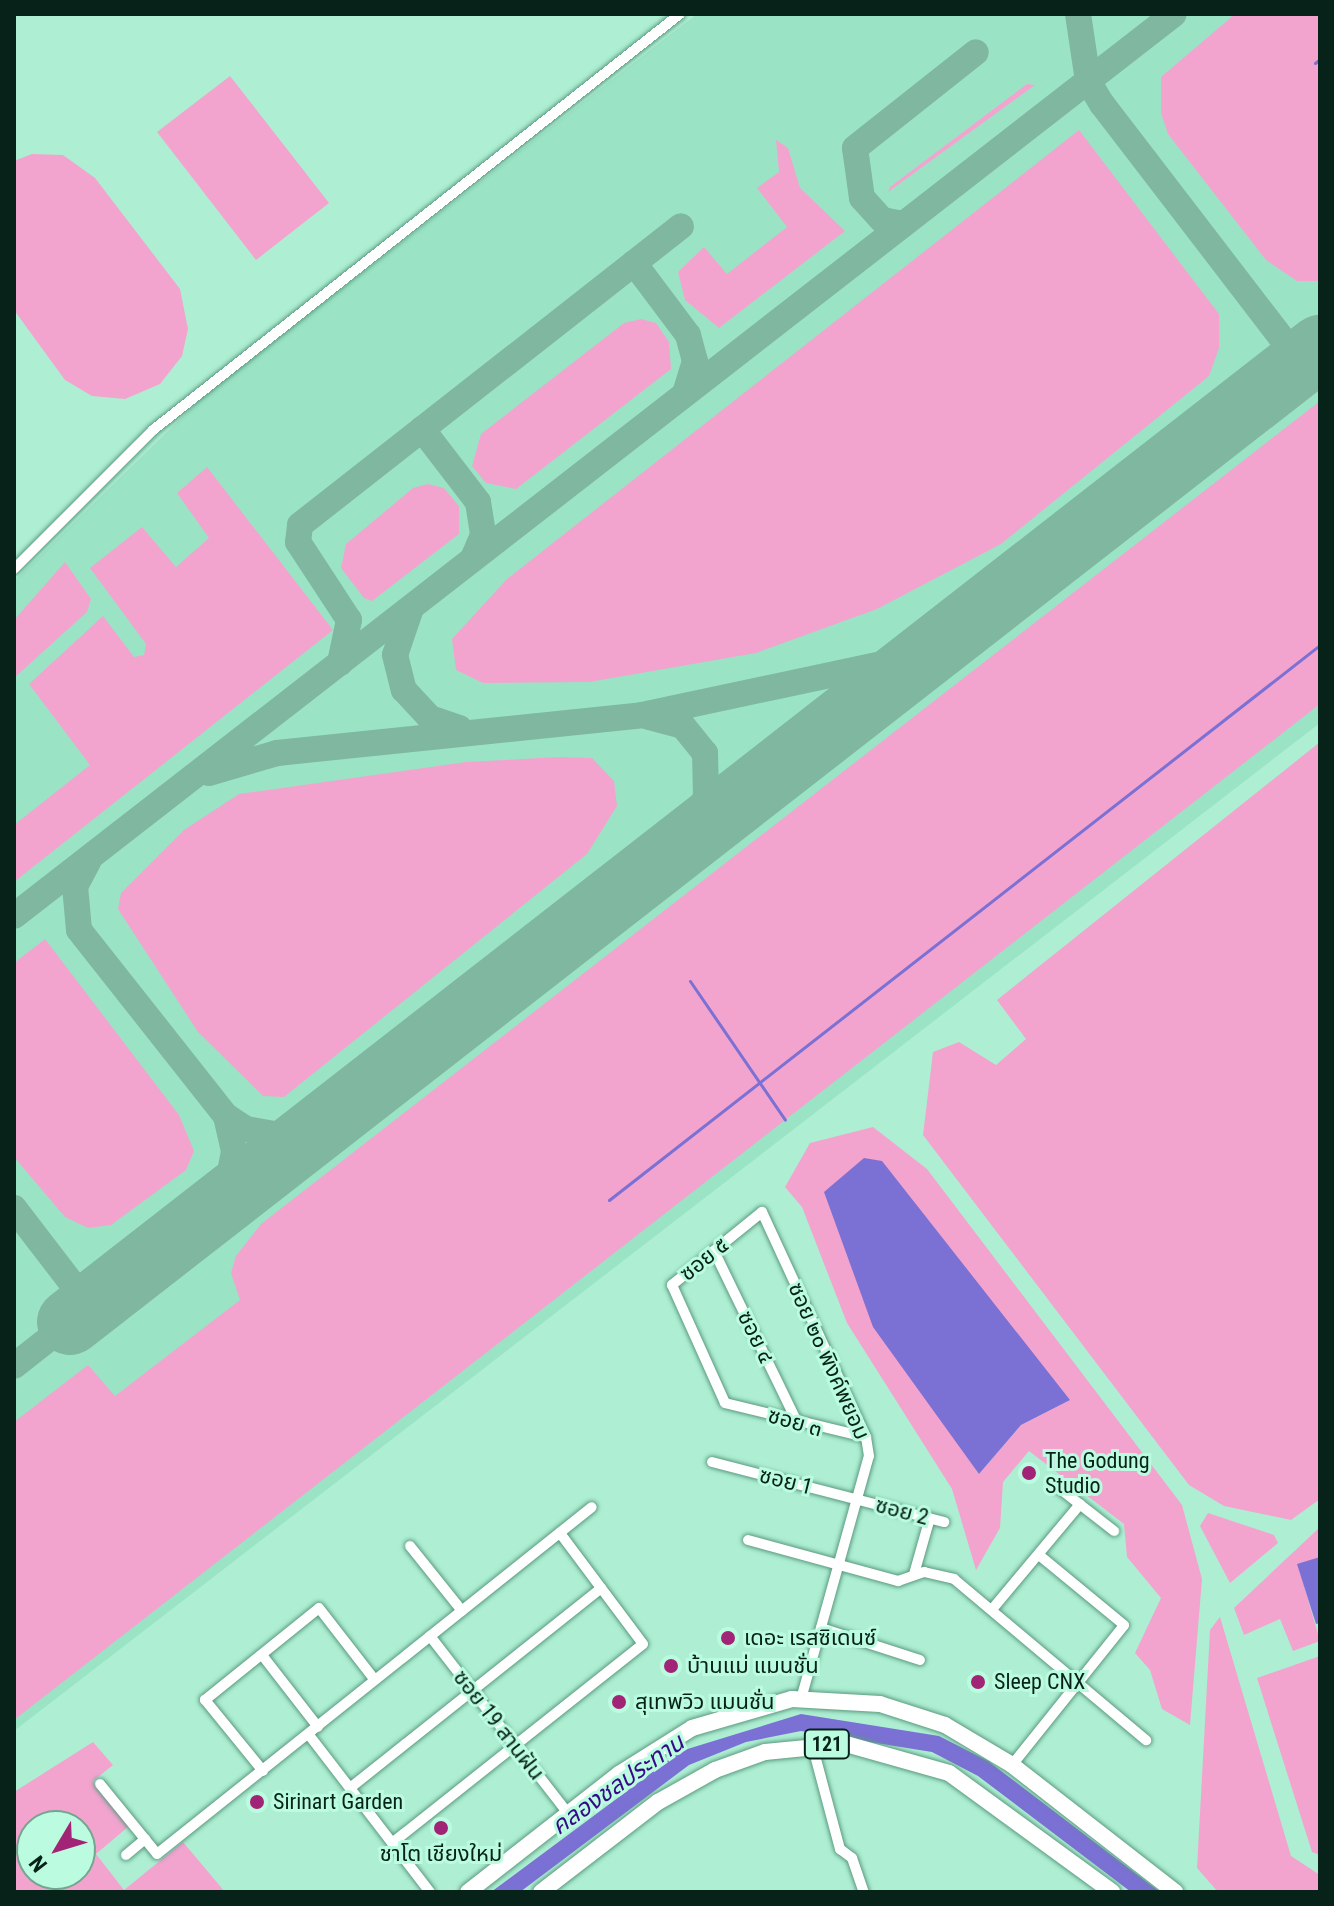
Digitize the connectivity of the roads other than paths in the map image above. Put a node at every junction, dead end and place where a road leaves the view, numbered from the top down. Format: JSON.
{"nodes":[{"id":1,"x":680,"y":14,"type":"edge"},
{"id":2,"x":14,"y":569,"type":"edge"},
{"id":3,"x":762,"y":1212,"type":"joint"},
{"id":4,"x":714,"y":1251,"type":"junction"},
{"id":5,"x":725,"y":1403,"type":"joint"},
{"id":6,"x":797,"y":1422,"type":"junction"},
{"id":7,"x":866,"y":1437,"type":"junction"},
{"id":8,"x":712,"y":1462,"type":"dead end"},
{"id":9,"x":1055,"y":1485,"type":"dead end"},
{"id":10,"x":859,"y":1500,"type":"junction"},
{"id":11,"x":1080,"y":1504,"type":"junction"},
{"id":12,"x":592,"y":1507,"type":"dead end"},
{"id":13,"x":930,"y":1518,"type":"junction"},
{"id":14,"x":944,"y":1522,"type":"dead end"},
{"id":15,"x":1114,"y":1531,"type":"dead end"},
{"id":16,"x":560,"y":1533,"type":"junction"},
{"id":17,"x":748,"y":1540,"type":"dead end"},
{"id":18,"x":410,"y":1546,"type":"dead end"},
{"id":19,"x":1039,"y":1555,"type":"junction"},
{"id":20,"x":842,"y":1564,"type":"junction"},
{"id":21,"x":914,"y":1574,"type":"junction"},
{"id":22,"x":601,"y":1588,"type":"junction"},
{"id":23,"x":994,"y":1607,"type":"junction"},
{"id":24,"x":462,"y":1611,"type":"junction"},
{"id":25,"x":821,"y":1628,"type":"junction"},
{"id":26,"x":430,"y":1636,"type":"junction"},
{"id":27,"x":262,"y":1655,"type":"junction"},
{"id":28,"x":920,"y":1660,"type":"dead end"},
{"id":29,"x":374,"y":1679,"type":"junction"},
{"id":30,"x":1079,"y":1681,"type":"junction"},
{"id":31,"x":472,"y":1691,"type":"junction"},
{"id":32,"x":801,"y":1699,"type":"junction"},
{"id":33,"x":313,"y":1731,"type":"junction"},
{"id":34,"x":1146,"y":1740,"type":"dead end"},
{"id":35,"x":812,"y":1744,"type":"junction"},
{"id":36,"x":513,"y":1745,"type":"junction"},
{"id":37,"x":1012,"y":1765,"type":"junction"},
{"id":38,"x":263,"y":1771,"type":"junction"},
{"id":39,"x":100,"y":1784,"type":"dead end"},
{"id":40,"x":350,"y":1788,"type":"junction"},
{"id":41,"x":568,"y":1813,"type":"junction"},
{"id":42,"x":145,"y":1839,"type":"junction"},
{"id":43,"x":392,"y":1843,"type":"junction"},
{"id":44,"x":126,"y":1855,"type":"dead end"},
{"id":45,"x":430,"y":1892,"type":"edge"},
{"id":46,"x":468,"y":1892,"type":"edge"},
{"id":47,"x":541,"y":1892,"type":"edge"},
{"id":48,"x":864,"y":1892,"type":"edge"},
{"id":49,"x":1112,"y":1892,"type":"edge"},
{"id":50,"x":1175,"y":1892,"type":"edge"}],
"edges":[{"from":1,"to":2,"type":"street"},
{"from":3,"to":4,"type":"street","name":"ซอย ๕"},
{"from":3,"to":7,"type":"street","name":"ซอย ๒๐ พิงค์พยอม"},
{"from":4,"to":5,"type":"street","name":"ซอย ๕"},
{"from":4,"to":6,"type":"street","name":"ซอย ๔"},
{"from":5,"to":6,"type":"street","name":"ซอย ๓"},
{"from":6,"to":7,"type":"street","name":"ซอย ๓"},
{"from":7,"to":10,"type":"street","name":"ซอย ๒๐ พิงค์พยอม"},
{"from":8,"to":10,"type":"street","name":"ซอย 1"},
{"from":9,"to":11,"type":"street"},
{"from":10,"to":13,"type":"street","name":"ซอย 2"},
{"from":10,"to":20,"type":"street","name":"ซอย ๒๐ พิงค์พยอม"},
{"from":11,"to":15,"type":"street"},
{"from":11,"to":19,"type":"street"},
{"from":12,"to":16,"type":"street"},
{"from":13,"to":14,"type":"street","name":"ซอย 2"},
{"from":13,"to":21,"type":"street"},
{"from":16,"to":22,"type":"street"},
{"from":16,"to":24,"type":"street"},
{"from":17,"to":20,"type":"street"},
{"from":18,"to":24,"type":"street"},
{"from":19,"to":23,"type":"street"},
{"from":19,"to":30,"type":"street"},
{"from":20,"to":21,"type":"street"},
{"from":20,"to":25,"type":"street","name":"ซอย ๒๐ พิงค์พยอม"},
{"from":21,"to":23,"type":"street"},
{"from":22,"to":31,"type":"street"},
{"from":22,"to":36,"type":"street"},
{"from":23,"to":30,"type":"street"},
{"from":24,"to":26,"type":"street"},
{"from":25,"to":28,"type":"street"},
{"from":25,"to":32,"type":"street","name":"ซอย ๒๐ พิงค์พยอม"},
{"from":26,"to":29,"type":"street"},
{"from":26,"to":31,"type":"street","name":"ซอย 19 สานฝัน"},
{"from":27,"to":29,"type":"street"},
{"from":27,"to":33,"type":"street"},
{"from":27,"to":38,"type":"street"},
{"from":29,"to":33,"type":"street"},
{"from":30,"to":34,"type":"street"},
{"from":30,"to":37,"type":"street"},
{"from":31,"to":36,"type":"street","name":"ซอย 19 สานฝัน"},
{"from":31,"to":40,"type":"street"},
{"from":32,"to":37,"type":"main road","number":"121"},
{"from":32,"to":41,"type":"main road","number":"121"},
{"from":33,"to":38,"type":"street"},
{"from":33,"to":40,"type":"street"},
{"from":35,"to":47,"type":"main road","number":"121"},
{"from":35,"to":48,"type":"street"},
{"from":35,"to":49,"type":"main road","number":"121"},
{"from":36,"to":41,"type":"street","name":"ซอย 19 สานฝัน"},
{"from":36,"to":43,"type":"street"},
{"from":37,"to":50,"type":"main road","number":"121"},
{"from":38,"to":42,"type":"street"},
{"from":39,"to":42,"type":"street"},
{"from":40,"to":43,"type":"street"},
{"from":41,"to":46,"type":"main road","number":"121"},
{"from":42,"to":44,"type":"street"},
{"from":43,"to":45,"type":"street"}]}
